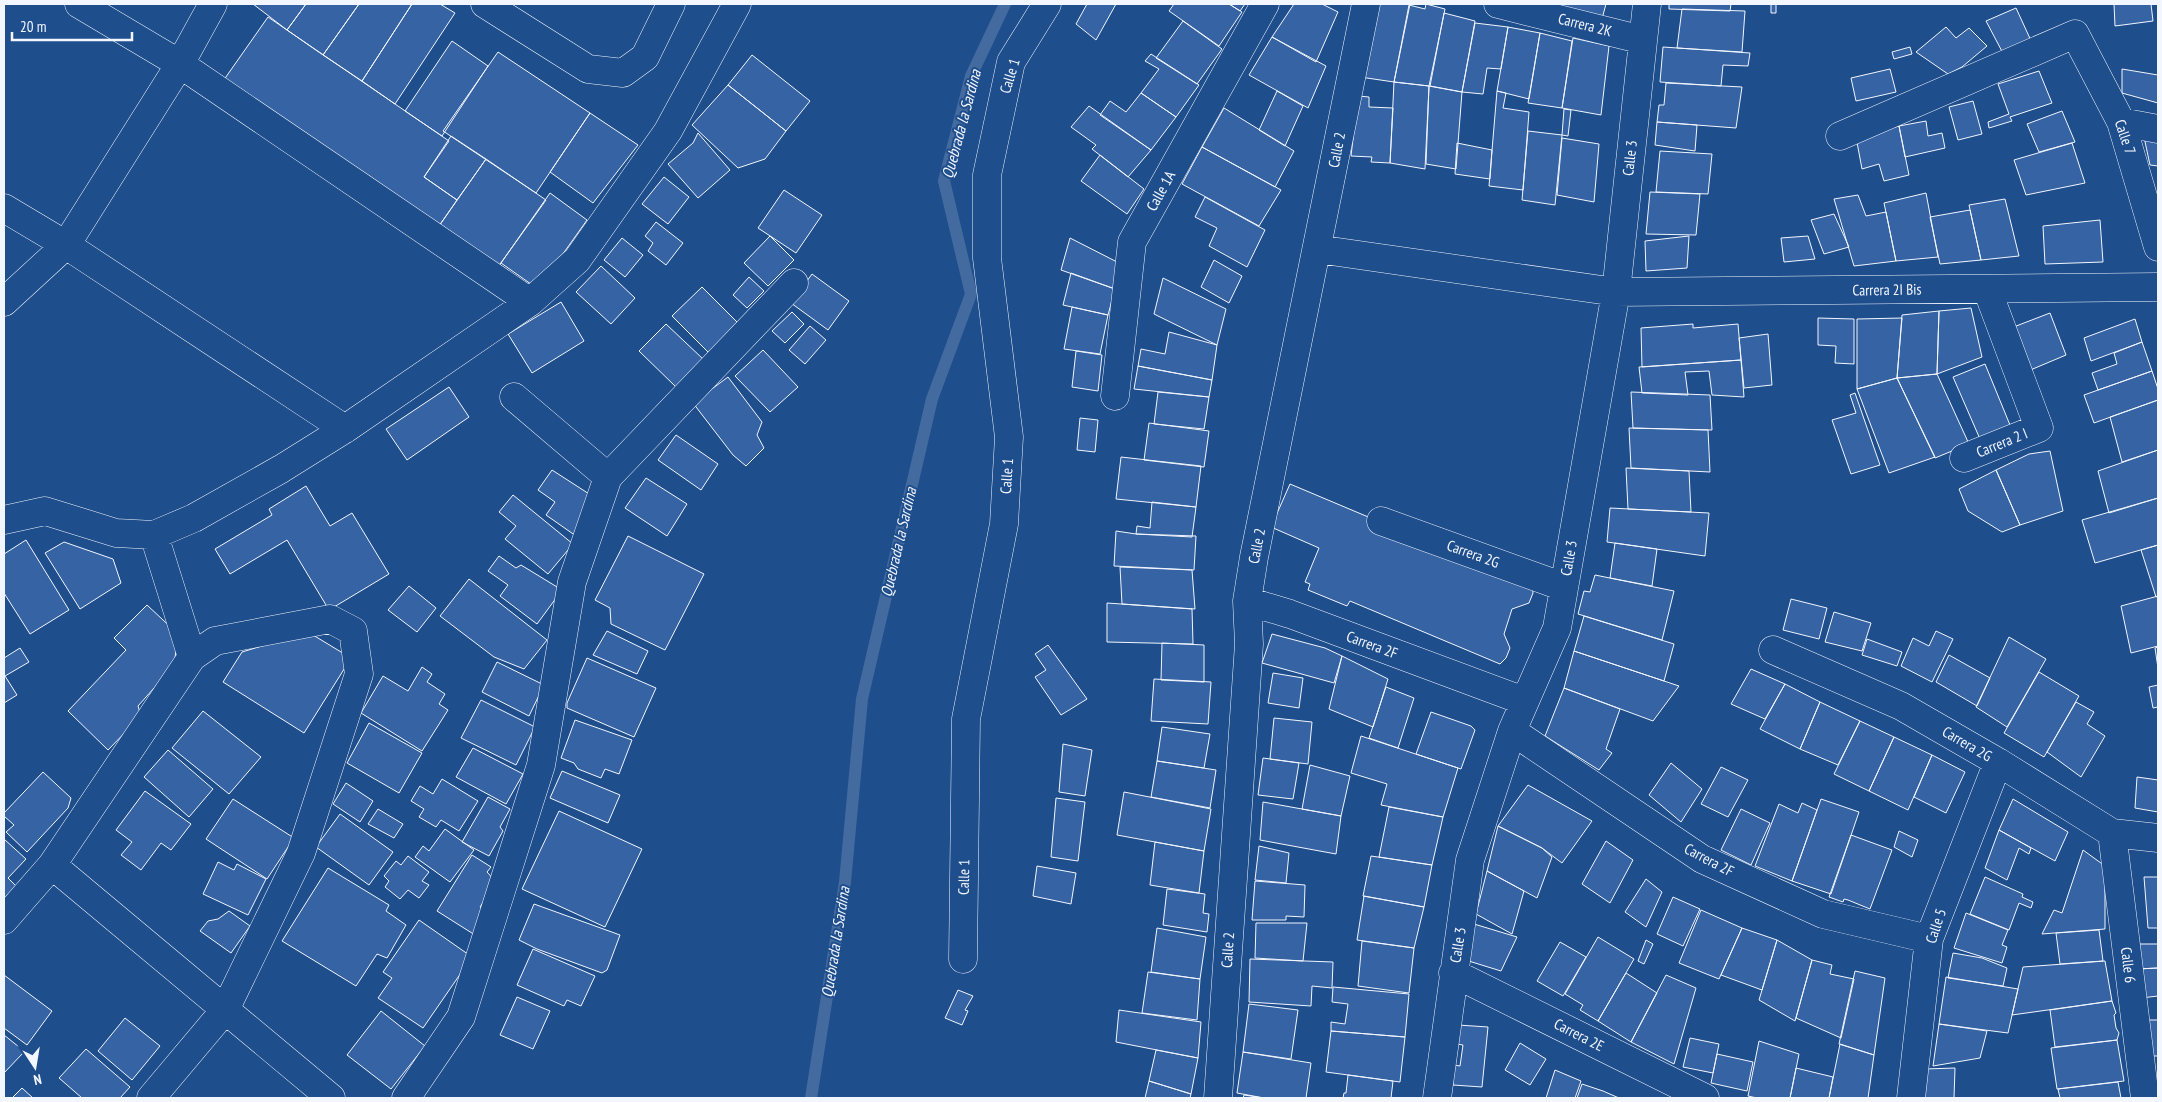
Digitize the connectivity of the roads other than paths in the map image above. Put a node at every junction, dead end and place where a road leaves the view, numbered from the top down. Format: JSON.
{"nodes":[{"id":1,"x":79,"y":4,"type":"edge"},
{"id":2,"x":213,"y":4,"type":"edge"},
{"id":3,"x":485,"y":4,"type":"edge"},
{"id":4,"x":671,"y":4,"type":"edge"},
{"id":5,"x":737,"y":4,"type":"edge"},
{"id":6,"x":1047,"y":4,"type":"edge"},
{"id":7,"x":1265,"y":4,"type":"edge"},
{"id":8,"x":1366,"y":4,"type":"edge"},
{"id":9,"x":1498,"y":4,"type":"edge"},
{"id":10,"x":1647,"y":4,"type":"edge"},
{"id":11,"x":1643,"y":40,"type":"junction"},
{"id":12,"x":180,"y":64,"type":"junction"},
{"id":13,"x":2122,"y":122,"type":"junction"},
{"id":14,"x":2158,"y":129,"type":"edge"},
{"id":15,"x":1840,"y":136,"type":"dead end"},
{"id":16,"x":4,"y":208,"type":"edge"},
{"id":17,"x":66,"y":245,"type":"junction"},
{"id":18,"x":2158,"y":247,"type":"edge"},
{"id":19,"x":1316,"y":249,"type":"junction"},
{"id":20,"x":794,"y":283,"type":"dead end"},
{"id":21,"x":2158,"y":287,"type":"edge"},
{"id":22,"x":1987,"y":289,"type":"junction"},
{"id":23,"x":1616,"y":292,"type":"junction"},
{"id":24,"x":4,"y":302,"type":"edge"},
{"id":25,"x":530,"y":302,"type":"junction"},
{"id":26,"x":1115,"y":396,"type":"dead end"},
{"id":27,"x":514,"y":397,"type":"dead end"},
{"id":28,"x":344,"y":429,"type":"junction"},
{"id":29,"x":1964,"y":458,"type":"dead end"},
{"id":30,"x":608,"y":477,"type":"junction"},
{"id":31,"x":4,"y":520,"type":"edge"},
{"id":32,"x":1381,"y":521,"type":"dead end"},
{"id":33,"x":154,"y":535,"type":"junction"},
{"id":34,"x":1564,"y":587,"type":"junction"},
{"id":35,"x":1247,"y":601,"type":"junction"},
{"id":36,"x":1773,"y":650,"type":"dead end"},
{"id":37,"x":192,"y":657,"type":"junction"},
{"id":38,"x":1524,"y":701,"type":"junction"},
{"id":39,"x":1512,"y":731,"type":"junction"},
{"id":40,"x":1998,"y":762,"type":"junction"},
{"id":41,"x":2112,"y":833,"type":"junction"},
{"id":42,"x":2158,"y":838,"type":"edge"},
{"id":43,"x":52,"y":865,"type":"junction"},
{"id":44,"x":4,"y":920,"type":"edge"},
{"id":45,"x":1929,"y":940,"type":"junction"},
{"id":46,"x":964,"y":959,"type":"dead end"},
{"id":47,"x":1453,"y":973,"type":"junction"},
{"id":48,"x":225,"y":1010,"type":"junction"},
{"id":49,"x":151,"y":1098,"type":"edge"},
{"id":50,"x":331,"y":1098,"type":"edge"},
{"id":51,"x":406,"y":1098,"type":"edge"},
{"id":52,"x":1218,"y":1098,"type":"edge"},
{"id":53,"x":1437,"y":1098,"type":"edge"},
{"id":54,"x":1705,"y":1098,"type":"edge"},
{"id":55,"x":1911,"y":1098,"type":"edge"},
{"id":56,"x":2145,"y":1098,"type":"edge"}],
"edges":[{"from":1,"to":12,"type":"street"},
{"from":2,"to":12,"type":"street"},
{"from":3,"to":4,"type":"street"},
{"from":5,"to":25,"type":"street"},
{"from":6,"to":46,"type":"street","name":"Calle 1"},
{"from":7,"to":26,"type":"street","name":"Calle 1A"},
{"from":8,"to":19,"type":"street","name":"Calle 2"},
{"from":9,"to":11,"type":"street","name":"Carrera 2K"},
{"from":10,"to":11,"type":"street","name":"Calle 3"},
{"from":11,"to":23,"type":"street","name":"Calle 3"},
{"from":12,"to":17,"type":"street"},
{"from":12,"to":25,"type":"street"},
{"from":13,"to":14,"type":"street"},
{"from":13,"to":15,"type":"street","name":"Calle 7"},
{"from":13,"to":18,"type":"street","name":"Calle 7"},
{"from":16,"to":17,"type":"street"},
{"from":17,"to":24,"type":"street"},
{"from":17,"to":28,"type":"street"},
{"from":19,"to":23,"type":"street","name":"Carrera 2I Bis"},
{"from":19,"to":35,"type":"street","name":"Calle 2"},
{"from":20,"to":30,"type":"street"},
{"from":21,"to":22,"type":"street","name":"Carrera 2I Bis"},
{"from":22,"to":23,"type":"street","name":"Carrera 2I Bis"},
{"from":22,"to":29,"type":"street","name":"Carrera 2 I"},
{"from":23,"to":34,"type":"street","name":"Calle 3"},
{"from":25,"to":28,"type":"street"},
{"from":27,"to":30,"type":"street"},
{"from":28,"to":33,"type":"street"},
{"from":30,"to":51,"type":"street"},
{"from":31,"to":33,"type":"street"},
{"from":32,"to":34,"type":"street","name":"Carrera 2G"},
{"from":33,"to":37,"type":"street"},
{"from":34,"to":38,"type":"street","name":"Calle 3"},
{"from":35,"to":38,"type":"street","name":"Carrera 2F"},
{"from":35,"to":52,"type":"street","name":"Calle 2"},
{"from":36,"to":40,"type":"street","name":"Carrera 2G"},
{"from":37,"to":43,"type":"street"},
{"from":37,"to":48,"type":"street"},
{"from":38,"to":39,"type":"street","name":"Calle 3"},
{"from":39,"to":45,"type":"street","name":"Carrera 2F"},
{"from":39,"to":47,"type":"street","name":"Calle 3"},
{"from":40,"to":41,"type":"street","name":"Carrera 2G"},
{"from":40,"to":45,"type":"street","name":"Calle 5"},
{"from":41,"to":42,"type":"street","name":"Carrera 2G"},
{"from":41,"to":56,"type":"street","name":"Calle 6"},
{"from":43,"to":44,"type":"street"},
{"from":43,"to":48,"type":"street"},
{"from":45,"to":55,"type":"street","name":"Calle 5"},
{"from":47,"to":53,"type":"street","name":"Calle 3"},
{"from":47,"to":54,"type":"street","name":"Carrera 2E"},
{"from":48,"to":49,"type":"street"},
{"from":48,"to":50,"type":"street"}]}
